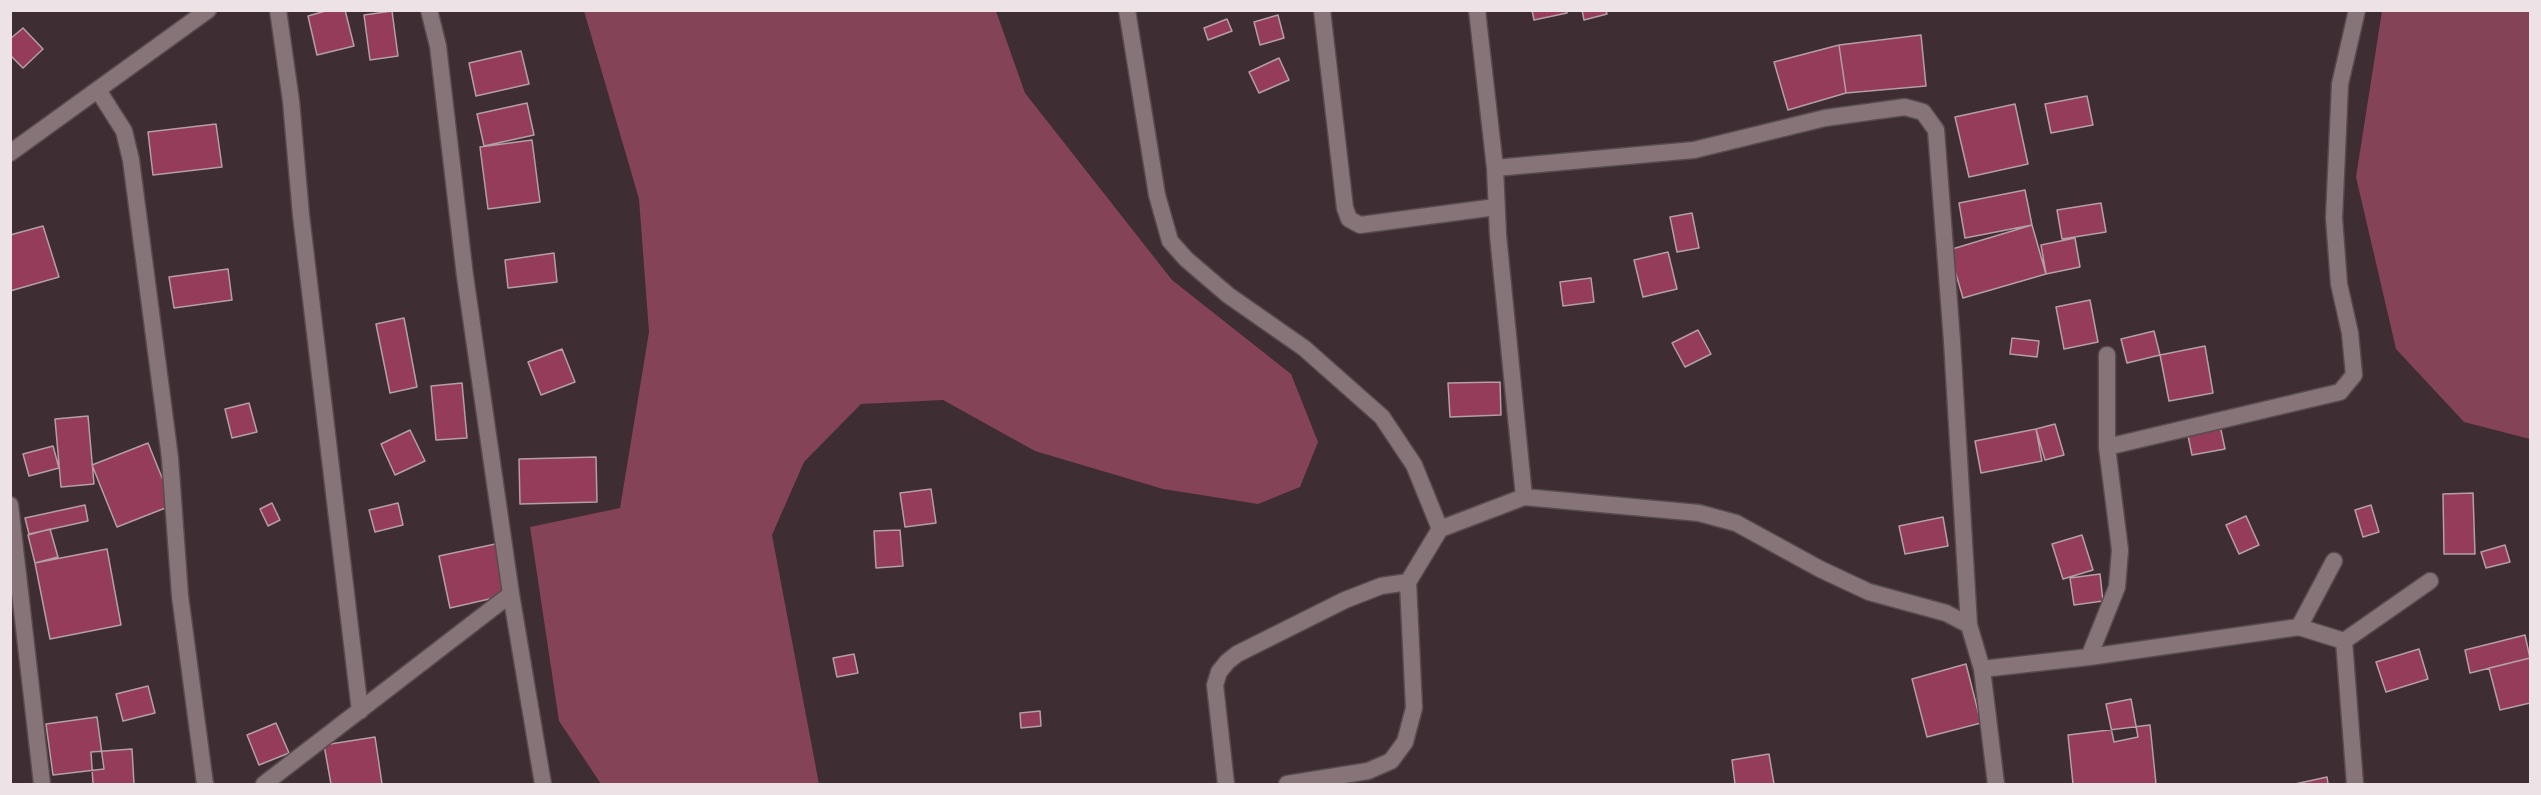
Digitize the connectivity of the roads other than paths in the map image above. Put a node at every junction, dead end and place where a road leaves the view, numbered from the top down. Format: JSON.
{"nodes":[{"id":1,"x":208,"y":10,"type":"edge"},
{"id":2,"x":278,"y":10,"type":"edge"},
{"id":3,"x":429,"y":10,"type":"edge"},
{"id":4,"x":1127,"y":10,"type":"edge"},
{"id":5,"x":1322,"y":10,"type":"edge"},
{"id":6,"x":1477,"y":10,"type":"edge"},
{"id":7,"x":2356,"y":10,"type":"edge"},
{"id":8,"x":98,"y":90,"type":"junction"},
{"id":9,"x":10,"y":153,"type":"edge"},
{"id":10,"x":1495,"y":168,"type":"junction"},
{"id":11,"x":1496,"y":207,"type":"junction"},
{"id":12,"x":2107,"y":355,"type":"dead end"},
{"id":13,"x":2107,"y":447,"type":"junction"},
{"id":14,"x":1524,"y":497,"type":"junction"},
{"id":15,"x":10,"y":505,"type":"edge"},
{"id":16,"x":1440,"y":529,"type":"junction"},
{"id":17,"x":2334,"y":561,"type":"dead end"},
{"id":18,"x":2430,"y":581,"type":"dead end"},
{"id":19,"x":1408,"y":582,"type":"junction"},
{"id":20,"x":511,"y":594,"type":"junction"},
{"id":21,"x":1969,"y":625,"type":"junction"},
{"id":22,"x":2299,"y":627,"type":"junction"},
{"id":23,"x":2344,"y":641,"type":"junction"},
{"id":24,"x":2089,"y":657,"type":"junction"},
{"id":25,"x":1982,"y":669,"type":"junction"},
{"id":26,"x":360,"y":711,"type":"junction"},
{"id":27,"x":42,"y":784,"type":"edge"},
{"id":28,"x":205,"y":784,"type":"edge"},
{"id":29,"x":264,"y":784,"type":"edge"},
{"id":30,"x":543,"y":784,"type":"edge"},
{"id":31,"x":1226,"y":784,"type":"edge"},
{"id":32,"x":1287,"y":784,"type":"edge"},
{"id":33,"x":1996,"y":784,"type":"edge"},
{"id":34,"x":2355,"y":784,"type":"edge"}],
"edges":[{"from":1,"to":8,"type":"street"},
{"from":2,"to":26,"type":"street"},
{"from":3,"to":20,"type":"street"},
{"from":4,"to":16,"type":"street"},
{"from":5,"to":11,"type":"street"},
{"from":6,"to":10,"type":"street"},
{"from":7,"to":13,"type":"street"},
{"from":8,"to":9,"type":"street"},
{"from":8,"to":28,"type":"street"},
{"from":10,"to":11,"type":"street"},
{"from":10,"to":21,"type":"street"},
{"from":11,"to":14,"type":"street"},
{"from":12,"to":13,"type":"street"},
{"from":13,"to":24,"type":"street"},
{"from":14,"to":16,"type":"street"},
{"from":14,"to":21,"type":"street"},
{"from":15,"to":27,"type":"street"},
{"from":16,"to":19,"type":"street"},
{"from":17,"to":22,"type":"street"},
{"from":18,"to":23,"type":"street"},
{"from":19,"to":31,"type":"street"},
{"from":19,"to":32,"type":"street"},
{"from":20,"to":26,"type":"street"},
{"from":20,"to":30,"type":"street"},
{"from":21,"to":25,"type":"street"},
{"from":22,"to":23,"type":"street"},
{"from":22,"to":24,"type":"street"},
{"from":23,"to":34,"type":"street"},
{"from":24,"to":25,"type":"street"},
{"from":25,"to":33,"type":"street"},
{"from":26,"to":29,"type":"street"}]}
